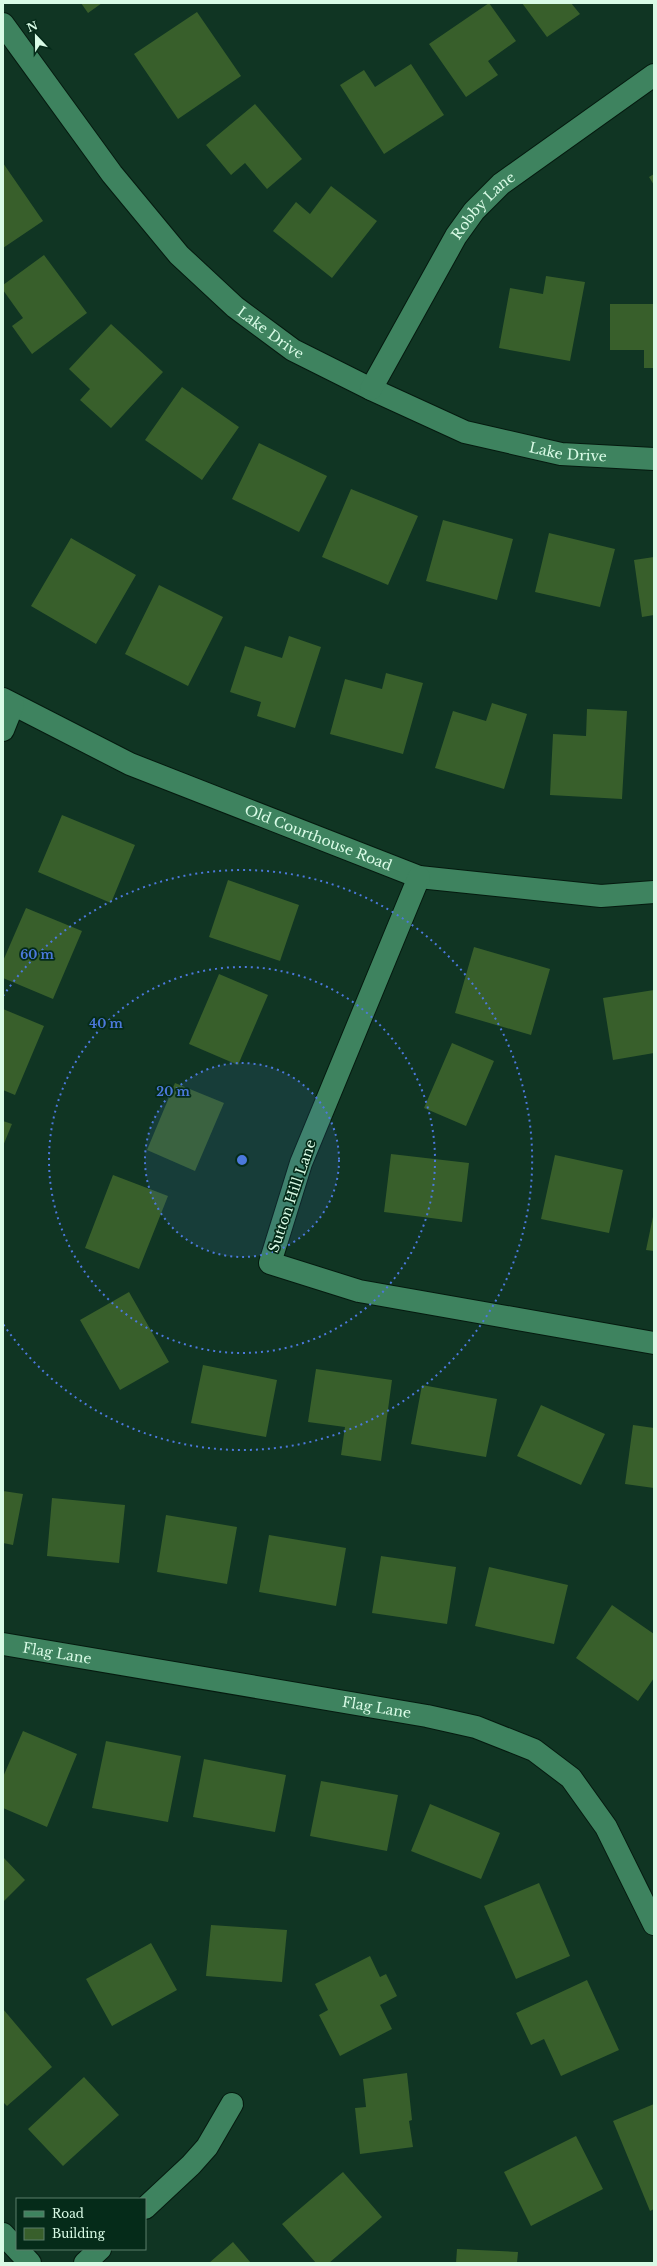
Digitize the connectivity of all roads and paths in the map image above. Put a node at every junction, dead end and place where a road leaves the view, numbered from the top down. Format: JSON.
{"nodes":[{"id":1,"x":3,"y":24,"type":"edge"},
{"id":2,"x":654,"y":75,"type":"edge"},
{"id":3,"x":371,"y":389,"type":"junction"},
{"id":4,"x":654,"y":459,"type":"edge"},
{"id":5,"x":8,"y":702,"type":"edge"},
{"id":6,"x":3,"y":730,"type":"edge"},
{"id":7,"x":419,"y":877,"type":"junction"},
{"id":8,"x":654,"y":892,"type":"edge"},
{"id":9,"x":654,"y":1343,"type":"edge"},
{"id":10,"x":3,"y":1644,"type":"edge"},
{"id":11,"x":654,"y":1924,"type":"edge"},
{"id":12,"x":232,"y":2104,"type":"dead end"},
{"id":13,"x":146,"y":2207,"type":"edge"},
{"id":14,"x":3,"y":2234,"type":"edge"},
{"id":15,"x":16,"y":2248,"type":"edge"},
{"id":16,"x":18,"y":2250,"type":"edge"},
{"id":17,"x":99,"y":2250,"type":"edge"},
{"id":18,"x":30,"y":2263,"type":"edge"},
{"id":19,"x":85,"y":2263,"type":"edge"}],
"edges":[{"from":1,"to":3,"type":"street","name":"Lake Drive"},
{"from":2,"to":3,"type":"street","name":"Robby Lane"},
{"from":3,"to":4,"type":"street","name":"Lake Drive"},
{"from":5,"to":6,"type":"street"},
{"from":5,"to":7,"type":"street","name":"Old Courthouse Road"},
{"from":7,"to":8,"type":"street","name":"Old Courthouse Road"},
{"from":7,"to":9,"type":"street","name":"Sutton Hill Lane"},
{"from":10,"to":11,"type":"street","name":"Flag Lane"},
{"from":12,"to":13,"type":"street"},
{"from":14,"to":15,"type":"street"},
{"from":16,"to":18,"type":"street"},
{"from":17,"to":19,"type":"street"}]}
